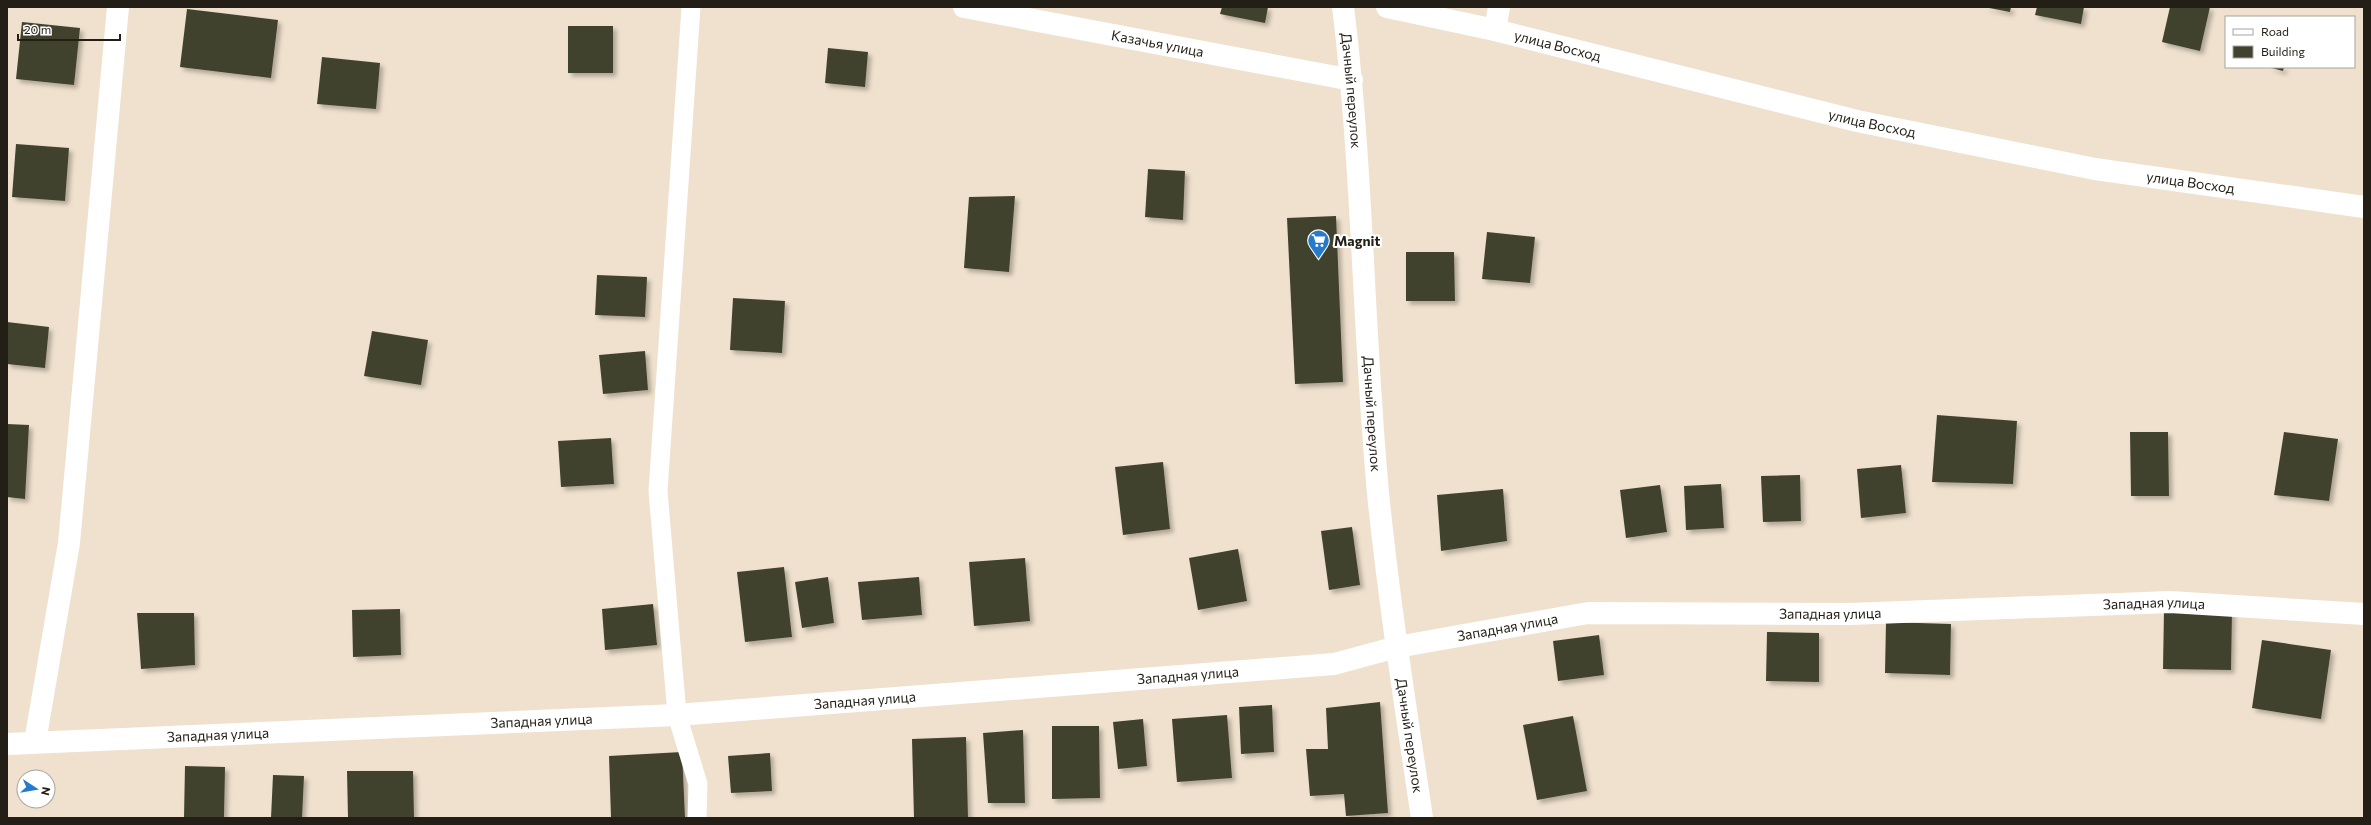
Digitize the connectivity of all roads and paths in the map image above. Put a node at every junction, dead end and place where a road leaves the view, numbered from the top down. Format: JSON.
{"nodes":[{"id":1,"x":118,"y":7,"type":"edge"},
{"id":2,"x":691,"y":7,"type":"edge"},
{"id":3,"x":964,"y":7,"type":"edge"},
{"id":4,"x":1343,"y":7,"type":"edge"},
{"id":5,"x":1387,"y":7,"type":"edge"},
{"id":6,"x":1499,"y":7,"type":"edge"},
{"id":7,"x":1494,"y":30,"type":"junction"},
{"id":8,"x":1352,"y":80,"type":"junction"},
{"id":9,"x":2364,"y":206,"type":"edge"},
{"id":10,"x":2364,"y":614,"type":"edge"},
{"id":11,"x":1397,"y":647,"type":"junction"},
{"id":12,"x":677,"y":715,"type":"junction"},
{"id":13,"x":35,"y":742,"type":"junction"},
{"id":14,"x":7,"y":744,"type":"edge"},
{"id":15,"x":697,"y":818,"type":"edge"},
{"id":16,"x":1422,"y":818,"type":"edge"}],
"edges":[{"from":1,"to":13,"type":"street"},
{"from":2,"to":12,"type":"lane"},
{"from":3,"to":8,"type":"street","name":"Казачья улица"},
{"from":4,"to":8,"type":"street","name":"Дачный переулок"},
{"from":5,"to":7,"type":"street","name":"улица Восход"},
{"from":6,"to":7,"type":"street"},
{"from":7,"to":9,"type":"street","name":"улица Восход"},
{"from":8,"to":11,"type":"street","name":"Дачный переулок"},
{"from":10,"to":11,"type":"street","name":"Западная улица"},
{"from":11,"to":12,"type":"street","name":"Западная улица"},
{"from":11,"to":16,"type":"street","name":"Дачный переулок"},
{"from":12,"to":13,"type":"street","name":"Западная улица"},
{"from":12,"to":15,"type":"lane"},
{"from":13,"to":14,"type":"street","name":"Западная улица"}]}
